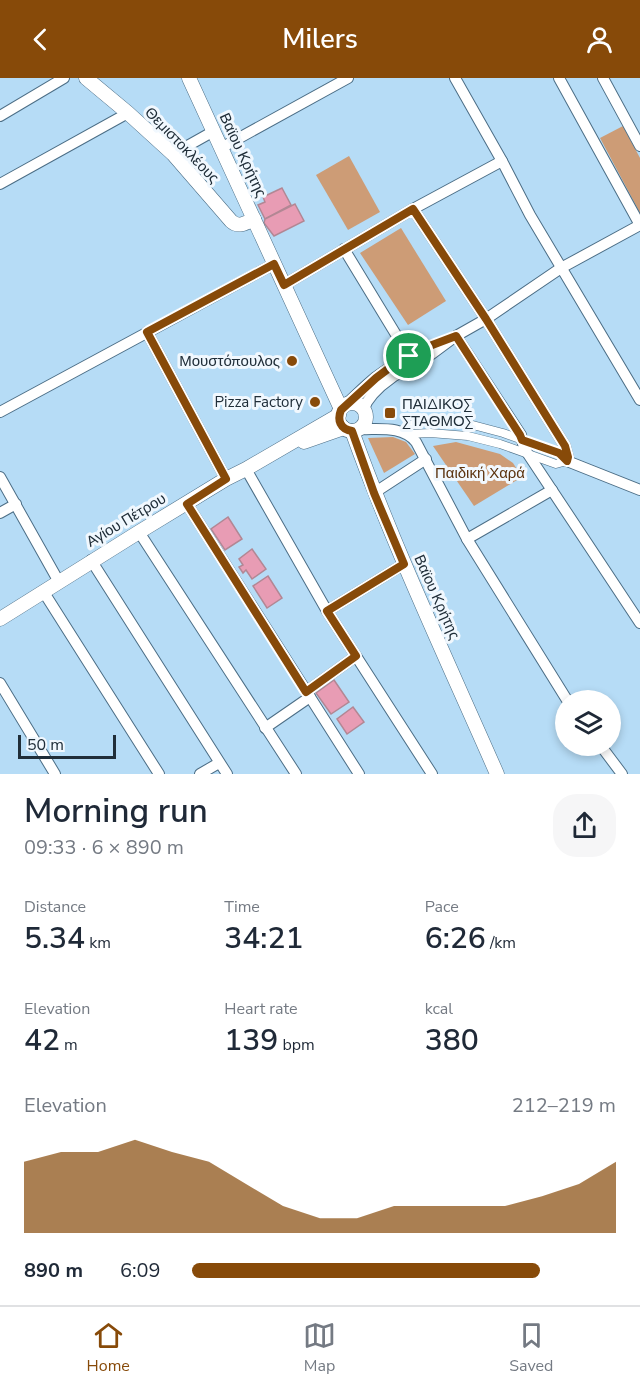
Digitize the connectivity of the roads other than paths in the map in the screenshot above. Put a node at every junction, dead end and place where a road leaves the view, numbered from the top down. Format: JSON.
{"nodes":[{"id":1,"x":64,"y":78,"type":"edge"},
{"id":2,"x":86,"y":78,"type":"edge"},
{"id":3,"x":189,"y":78,"type":"edge"},
{"id":4,"x":348,"y":78,"type":"edge"},
{"id":5,"x":455,"y":78,"type":"edge"},
{"id":6,"x":559,"y":78,"type":"edge"},
{"id":7,"x":603,"y":78,"type":"edge"},
{"id":8,"x":128,"y":113,"type":"junction"},
{"id":9,"x":0,"y":116,"type":"edge"},
{"id":10,"x":214,"y":131,"type":"junction"},
{"id":11,"x":640,"y":146,"type":"edge"},
{"id":12,"x":221,"y":148,"type":"junction"},
{"id":13,"x":173,"y":154,"type":"junction"},
{"id":14,"x":502,"y":161,"type":"junction"},
{"id":15,"x":0,"y":184,"type":"edge"},
{"id":16,"x":413,"y":209,"type":"junction"},
{"id":17,"x":254,"y":219,"type":"junction"},
{"id":18,"x":640,"y":225,"type":"edge"},
{"id":19,"x":344,"y":249,"type":"junction"},
{"id":20,"x":274,"y":264,"type":"junction"},
{"id":21,"x":561,"y":268,"type":"junction"},
{"id":22,"x":284,"y":285,"type":"junction"},
{"id":23,"x":486,"y":319,"type":"junction"},
{"id":24,"x":147,"y":332,"type":"junction"},
{"id":25,"x":456,"y":336,"type":"junction"},
{"id":26,"x":409,"y":356,"type":"junction"},
{"id":27,"x":640,"y":400,"type":"edge"},
{"id":28,"x":364,"y":410,"type":"junction"},
{"id":29,"x":0,"y":412,"type":"edge"},
{"id":30,"x":346,"y":420,"type":"junction"},
{"id":31,"x":407,"y":433,"type":"junction"},
{"id":32,"x":522,"y":440,"type":"junction"},
{"id":33,"x":527,"y":453,"type":"junction"},
{"id":34,"x":426,"y":459,"type":"junction"},
{"id":35,"x":567,"y":461,"type":"junction"},
{"id":36,"x":246,"y":469,"type":"junction"},
{"id":37,"x":0,"y":477,"type":"edge"},
{"id":38,"x":226,"y":479,"type":"junction"},
{"id":39,"x":552,"y":490,"type":"junction"},
{"id":40,"x":640,"y":490,"type":"edge"},
{"id":41,"x":374,"y":493,"type":"junction"},
{"id":42,"x":16,"y":504,"type":"junction"},
{"id":43,"x":187,"y":504,"type":"junction"},
{"id":44,"x":0,"y":513,"type":"edge"},
{"id":45,"x":139,"y":532,"type":"junction"},
{"id":46,"x":467,"y":539,"type":"junction"},
{"id":47,"x":91,"y":560,"type":"junction"},
{"id":48,"x":404,"y":564,"type":"junction"},
{"id":49,"x":59,"y":582,"type":"junction"},
{"id":50,"x":43,"y":591,"type":"junction"},
{"id":51,"x":327,"y":611,"type":"junction"},
{"id":52,"x":0,"y":619,"type":"edge"},
{"id":53,"x":640,"y":623,"type":"edge"},
{"id":54,"x":356,"y":656,"type":"junction"},
{"id":55,"x":0,"y":683,"type":"edge"},
{"id":56,"x":561,"y":690,"type":"edge"},
{"id":57,"x":308,"y":694,"type":"junction"},
{"id":58,"x":265,"y":728,"type":"junction"},
{"id":59,"x":608,"y":756,"type":"edge"},
{"id":60,"x":219,"y":763,"type":"junction"},
{"id":61,"x":55,"y":774,"type":"edge"},
{"id":62,"x":159,"y":774,"type":"edge"},
{"id":63,"x":200,"y":774,"type":"edge"},
{"id":64,"x":226,"y":774,"type":"edge"},
{"id":65,"x":296,"y":774,"type":"edge"},
{"id":66,"x":359,"y":774,"type":"edge"},
{"id":67,"x":432,"y":774,"type":"edge"},
{"id":68,"x":497,"y":774,"type":"edge"},
{"id":69,"x":622,"y":774,"type":"edge"}],
"edges":[{"from":1,"to":9,"type":"street"},
{"from":2,"to":8,"type":"street","name":"Θεμιστοκλέους"},
{"from":3,"to":10,"type":"street","name":"Βαϊου Κρήτης"},
{"from":4,"to":12,"type":"street"},
{"from":5,"to":14,"type":"street"},
{"from":6,"to":18,"type":"street"},
{"from":7,"to":11,"type":"street"},
{"from":8,"to":13,"type":"street","name":"Θεμιστοκλέους"},
{"from":8,"to":15,"type":"street"},
{"from":10,"to":12,"type":"street","name":"Βαϊου Κρήτης"},
{"from":10,"to":13,"type":"street"},
{"from":12,"to":17,"type":"street","name":"Βαϊου Κρήτης"},
{"from":13,"to":17,"type":"street","name":"Θεμιστοκλέους"},
{"from":14,"to":16,"type":"street"},
{"from":14,"to":21,"type":"street"},
{"from":16,"to":19,"type":"street"},
{"from":16,"to":23,"type":"street"},
{"from":17,"to":20,"type":"street","name":"Βαϊου Κρήτης"},
{"from":18,"to":21,"type":"street","name":"Αγίου Πέτρου"},
{"from":19,"to":22,"type":"street"},
{"from":19,"to":26,"type":"street"},
{"from":20,"to":22,"type":"street","name":"Βαϊου Κρήτης"},
{"from":20,"to":24,"type":"street"},
{"from":21,"to":23,"type":"street","name":"Αγίου Πέτρου"},
{"from":21,"to":27,"type":"street"},
{"from":22,"to":30,"type":"street","name":"Βαϊου Κρήτης"},
{"from":23,"to":25,"type":"street","name":"Αγίου Πέτρου"},
{"from":23,"to":35,"type":"street"},
{"from":24,"to":29,"type":"street"},
{"from":24,"to":38,"type":"street"},
{"from":25,"to":26,"type":"street","name":"Αγίου Πέτρου"},
{"from":25,"to":28,"type":"street","name":"Αγίου Πέτρου"},
{"from":25,"to":32,"type":"street"},
{"from":26,"to":30,"type":"street","name":"Αγίου Πέτρου"},
{"from":28,"to":30,"type":"street"},
{"from":28,"to":30,"type":"street"},
{"from":30,"to":31,"type":"street"},
{"from":30,"to":36,"type":"street","name":"Αγίου Πέτρου"},
{"from":30,"to":41,"type":"street","name":"Βαϊου Κρήτης"},
{"from":31,"to":32,"type":"street"},
{"from":31,"to":33,"type":"street"},
{"from":31,"to":34,"type":"street"},
{"from":32,"to":33,"type":"street"},
{"from":32,"to":35,"type":"street"},
{"from":33,"to":35,"type":"street"},
{"from":33,"to":39,"type":"street"},
{"from":34,"to":41,"type":"street"},
{"from":34,"to":46,"type":"street"},
{"from":35,"to":40,"type":"street"},
{"from":36,"to":38,"type":"street","name":"Αγίου Πέτρου"},
{"from":36,"to":51,"type":"street"},
{"from":37,"to":42,"type":"street"},
{"from":38,"to":43,"type":"street","name":"Αγίου Πέτρου"},
{"from":39,"to":46,"type":"street"},
{"from":39,"to":53,"type":"street"},
{"from":41,"to":48,"type":"street","name":"Βαϊου Κρήτης"},
{"from":42,"to":44,"type":"street"},
{"from":42,"to":49,"type":"street"},
{"from":43,"to":45,"type":"street","name":"Αγίου Πέτρου"},
{"from":43,"to":57,"type":"street"},
{"from":45,"to":47,"type":"street","name":"Αγίου Πέτρου"},
{"from":45,"to":58,"type":"street"},
{"from":46,"to":56,"type":"street"},
{"from":47,"to":49,"type":"street","name":"Αγίου Πέτρου"},
{"from":47,"to":60,"type":"street"},
{"from":48,"to":51,"type":"street"},
{"from":48,"to":68,"type":"street","name":"Βαϊου Κρήτης"},
{"from":49,"to":50,"type":"street","name":"Αγίου Πέτρου"},
{"from":50,"to":52,"type":"street","name":"Αγίου Πέτρου"},
{"from":50,"to":62,"type":"street"},
{"from":51,"to":54,"type":"street"},
{"from":54,"to":57,"type":"street"},
{"from":54,"to":67,"type":"street"},
{"from":55,"to":61,"type":"street"},
{"from":57,"to":58,"type":"street"},
{"from":57,"to":66,"type":"street"},
{"from":58,"to":65,"type":"street"},
{"from":59,"to":69,"type":"street"},
{"from":60,"to":63,"type":"street"},
{"from":60,"to":64,"type":"street"}]}
